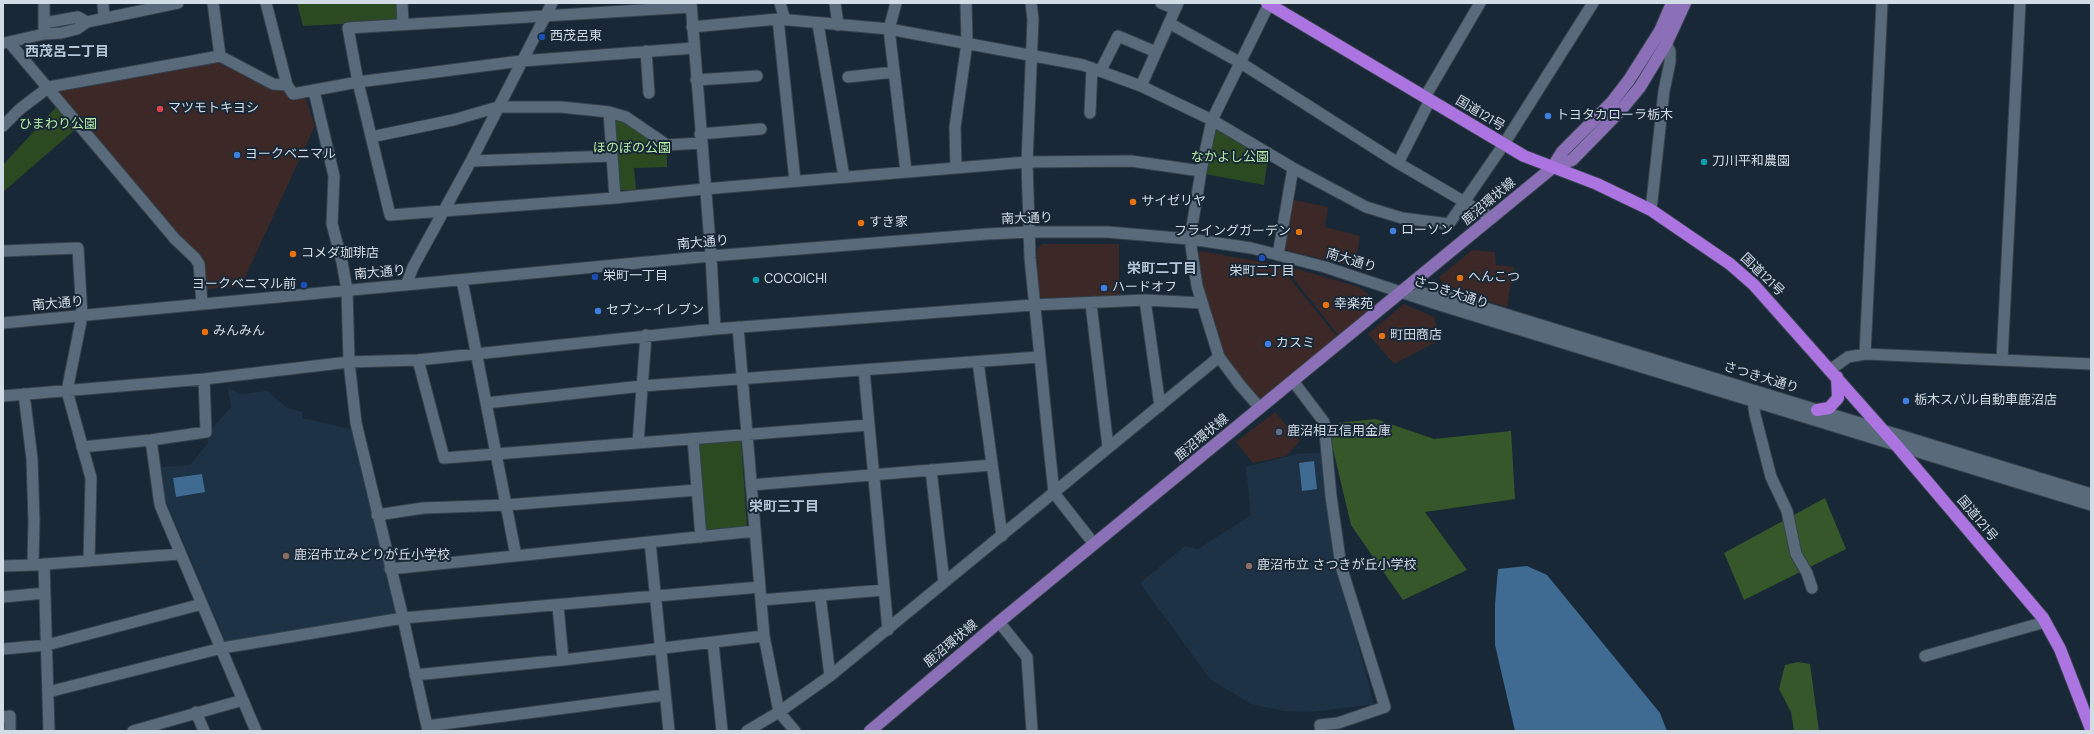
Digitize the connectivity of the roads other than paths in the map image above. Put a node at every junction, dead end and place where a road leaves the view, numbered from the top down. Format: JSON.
{"nodes":[{"id":1,"x":44,"y":3,"type":"edge"},
{"id":2,"x":103,"y":3,"type":"edge"},
{"id":3,"x":178,"y":3,"type":"edge"},
{"id":4,"x":213,"y":3,"type":"edge"},
{"id":5,"x":266,"y":3,"type":"edge"},
{"id":6,"x":402,"y":3,"type":"edge"},
{"id":7,"x":552,"y":3,"type":"edge"},
{"id":8,"x":780,"y":3,"type":"edge"},
{"id":9,"x":835,"y":3,"type":"edge"},
{"id":10,"x":896,"y":3,"type":"edge"},
{"id":11,"x":966,"y":3,"type":"edge"},
{"id":12,"x":1031,"y":3,"type":"edge"},
{"id":13,"x":1161,"y":3,"type":"edge"},
{"id":14,"x":1480,"y":3,"type":"edge"},
{"id":15,"x":1593,"y":3,"type":"edge"},
{"id":16,"x":1672,"y":3,"type":"edge"},
{"id":17,"x":1685,"y":3,"type":"edge"},
{"id":18,"x":1882,"y":3,"type":"edge"},
{"id":19,"x":2020,"y":3,"type":"edge"},
{"id":20,"x":1268,"y":4,"type":"edge"},
{"id":21,"x":691,"y":5,"type":"edge"},
{"id":22,"x":154,"y":6,"type":"edge"},
{"id":23,"x":1176,"y":6,"type":"edge"},
{"id":24,"x":545,"y":15,"type":"junction"},
{"id":25,"x":104,"y":18,"type":"junction"},
{"id":26,"x":782,"y":20,"type":"junction"},
{"id":27,"x":87,"y":22,"type":"junction"},
{"id":28,"x":44,"y":23,"type":"junction"},
{"id":29,"x":1169,"y":23,"type":"junction"},
{"id":30,"x":403,"y":24,"type":"junction"},
{"id":31,"x":818,"y":24,"type":"junction"},
{"id":32,"x":838,"y":25,"type":"junction"},
{"id":33,"x":692,"y":27,"type":"junction"},
{"id":34,"x":889,"y":29,"type":"junction"},
{"id":35,"x":44,"y":34,"type":"junction"},
{"id":36,"x":6,"y":42,"type":"edge"},
{"id":37,"x":967,"y":43,"type":"junction"},
{"id":38,"x":1666,"y":44,"type":"junction"},
{"id":39,"x":694,"y":48,"type":"junction"},
{"id":40,"x":646,"y":51,"type":"junction"},
{"id":41,"x":1156,"y":52,"type":"junction"},
{"id":42,"x":1032,"y":55,"type":"junction"},
{"id":43,"x":220,"y":56,"type":"junction"},
{"id":44,"x":521,"y":61,"type":"junction"},
{"id":45,"x":1241,"y":63,"type":"junction"},
{"id":46,"x":1096,"y":69,"type":"junction"},
{"id":47,"x":894,"y":72,"type":"junction"},
{"id":48,"x":757,"y":76,"type":"dead end"},
{"id":49,"x":848,"y":77,"type":"dead end"},
{"id":50,"x":696,"y":80,"type":"junction"},
{"id":51,"x":358,"y":82,"type":"junction"},
{"id":52,"x":287,"y":85,"type":"junction"},
{"id":53,"x":1141,"y":86,"type":"junction"},
{"id":54,"x":49,"y":87,"type":"junction"},
{"id":55,"x":314,"y":92,"type":"junction"},
{"id":56,"x":649,"y":93,"type":"dead end"},
{"id":57,"x":1427,"y":98,"type":"junction"},
{"id":58,"x":498,"y":108,"type":"junction"},
{"id":59,"x":609,"y":112,"type":"junction"},
{"id":60,"x":1090,"y":113,"type":"dead end"},
{"id":61,"x":1212,"y":120,"type":"junction"},
{"id":62,"x":3,"y":126,"type":"edge"},
{"id":63,"x":761,"y":128,"type":"dead end"},
{"id":64,"x":371,"y":136,"type":"junction"},
{"id":65,"x":700,"y":139,"type":"junction"},
{"id":66,"x":1504,"y":144,"type":"junction"},
{"id":67,"x":611,"y":156,"type":"junction"},
{"id":68,"x":471,"y":161,"type":"junction"},
{"id":69,"x":1027,"y":162,"type":"junction"},
{"id":70,"x":1398,"y":163,"type":"junction"},
{"id":71,"x":956,"y":168,"type":"junction"},
{"id":72,"x":1293,"y":168,"type":"junction"},
{"id":73,"x":1552,"y":168,"type":"junction"},
{"id":74,"x":906,"y":171,"type":"junction"},
{"id":75,"x":1201,"y":171,"type":"junction"},
{"id":76,"x":844,"y":177,"type":"junction"},
{"id":77,"x":795,"y":181,"type":"junction"},
{"id":78,"x":704,"y":189,"type":"junction"},
{"id":79,"x":615,"y":198,"type":"junction"},
{"id":80,"x":1463,"y":201,"type":"junction"},
{"id":81,"x":1651,"y":210,"type":"junction"},
{"id":82,"x":443,"y":212,"type":"junction"},
{"id":83,"x":1492,"y":218,"type":"junction"},
{"id":84,"x":1029,"y":232,"type":"junction"},
{"id":85,"x":1190,"y":239,"type":"junction"},
{"id":86,"x":3,"y":251,"type":"edge"},
{"id":87,"x":1278,"y":255,"type":"junction"},
{"id":88,"x":711,"y":256,"type":"junction"},
{"id":89,"x":462,"y":280,"type":"junction"},
{"id":90,"x":406,"y":285,"type":"junction"},
{"id":91,"x":347,"y":290,"type":"junction"},
{"id":92,"x":1400,"y":291,"type":"junction"},
{"id":93,"x":1145,"y":300,"type":"junction"},
{"id":94,"x":1202,"y":303,"type":"junction"},
{"id":95,"x":202,"y":304,"type":"junction"},
{"id":96,"x":1091,"y":304,"type":"junction"},
{"id":97,"x":1033,"y":305,"type":"junction"},
{"id":98,"x":82,"y":316,"type":"junction"},
{"id":99,"x":3,"y":323,"type":"edge"},
{"id":100,"x":738,"y":327,"type":"junction"},
{"id":101,"x":715,"y":329,"type":"junction"},
{"id":102,"x":646,"y":335,"type":"junction"},
{"id":103,"x":476,"y":354,"type":"junction"},
{"id":104,"x":1865,"y":354,"type":"junction"},
{"id":105,"x":1039,"y":357,"type":"junction"},
{"id":106,"x":1219,"y":357,"type":"junction"},
{"id":107,"x":418,"y":360,"type":"junction"},
{"id":108,"x":2002,"y":360,"type":"junction"},
{"id":109,"x":349,"y":362,"type":"junction"},
{"id":110,"x":978,"y":362,"type":"junction"},
{"id":111,"x":2091,"y":364,"type":"edge"},
{"id":112,"x":864,"y":370,"type":"junction"},
{"id":113,"x":1833,"y":374,"type":"junction"},
{"id":114,"x":204,"y":379,"type":"junction"},
{"id":115,"x":742,"y":379,"type":"junction"},
{"id":116,"x":1293,"y":381,"type":"junction"},
{"id":117,"x":642,"y":386,"type":"junction"},
{"id":118,"x":67,"y":391,"type":"junction"},
{"id":119,"x":24,"y":394,"type":"junction"},
{"id":120,"x":3,"y":396,"type":"edge"},
{"id":121,"x":1753,"y":402,"type":"junction"},
{"id":122,"x":486,"y":404,"type":"junction"},
{"id":123,"x":1160,"y":406,"type":"junction"},
{"id":124,"x":1260,"y":408,"type":"junction"},
{"id":125,"x":1817,"y":410,"type":"junction"},
{"id":126,"x":869,"y":425,"type":"junction"},
{"id":127,"x":1883,"y":430,"type":"junction"},
{"id":128,"x":747,"y":435,"type":"junction"},
{"id":129,"x":693,"y":439,"type":"junction"},
{"id":130,"x":151,"y":440,"type":"junction"},
{"id":131,"x":638,"y":443,"type":"junction"},
{"id":132,"x":1897,"y":446,"type":"junction"},
{"id":133,"x":82,"y":447,"type":"junction"},
{"id":134,"x":1108,"y":447,"type":"junction"},
{"id":135,"x":496,"y":454,"type":"junction"},
{"id":136,"x":992,"y":465,"type":"junction"},
{"id":137,"x":931,"y":470,"type":"junction"},
{"id":138,"x":874,"y":475,"type":"junction"},
{"id":139,"x":751,"y":485,"type":"junction"},
{"id":140,"x":697,"y":490,"type":"junction"},
{"id":141,"x":1054,"y":493,"type":"junction"},
{"id":142,"x":2091,"y":494,"type":"edge"},
{"id":143,"x":506,"y":505,"type":"junction"},
{"id":144,"x":2091,"y":505,"type":"edge"},
{"id":145,"x":377,"y":515,"type":"junction"},
{"id":146,"x":755,"y":532,"type":"junction"},
{"id":147,"x":1002,"y":536,"type":"junction"},
{"id":148,"x":700,"y":537,"type":"junction"},
{"id":149,"x":650,"y":542,"type":"junction"},
{"id":150,"x":1094,"y":544,"type":"junction"},
{"id":151,"x":180,"y":554,"type":"junction"},
{"id":152,"x":516,"y":556,"type":"junction"},
{"id":153,"x":89,"y":561,"type":"junction"},
{"id":154,"x":44,"y":564,"type":"junction"},
{"id":155,"x":32,"y":565,"type":"junction"},
{"id":156,"x":3,"y":566,"type":"edge"},
{"id":157,"x":390,"y":569,"type":"junction"},
{"id":158,"x":944,"y":582,"type":"junction"},
{"id":159,"x":760,"y":587,"type":"junction"},
{"id":160,"x":1812,"y":588,"type":"dead end"},
{"id":161,"x":884,"y":590,"type":"junction"},
{"id":162,"x":45,"y":593,"type":"junction"},
{"id":163,"x":820,"y":595,"type":"junction"},
{"id":164,"x":655,"y":596,"type":"junction"},
{"id":165,"x":3,"y":597,"type":"edge"},
{"id":166,"x":761,"y":600,"type":"junction"},
{"id":167,"x":202,"y":604,"type":"junction"},
{"id":168,"x":558,"y":606,"type":"junction"},
{"id":169,"x":404,"y":618,"type":"junction"},
{"id":170,"x":999,"y":622,"type":"junction"},
{"id":171,"x":2045,"y":622,"type":"junction"},
{"id":172,"x":888,"y":630,"type":"junction"},
{"id":173,"x":764,"y":636,"type":"junction"},
{"id":174,"x":713,"y":643,"type":"junction"},
{"id":175,"x":47,"y":645,"type":"junction"},
{"id":176,"x":222,"y":648,"type":"junction"},
{"id":177,"x":3,"y":649,"type":"edge"},
{"id":178,"x":661,"y":649,"type":"junction"},
{"id":179,"x":1925,"y":656,"type":"dead end"},
{"id":180,"x":563,"y":660,"type":"junction"},
{"id":181,"x":415,"y":675,"type":"junction"},
{"id":182,"x":830,"y":676,"type":"junction"},
{"id":183,"x":48,"y":692,"type":"junction"},
{"id":184,"x":665,"y":695,"type":"junction"},
{"id":185,"x":243,"y":700,"type":"junction"},
{"id":186,"x":196,"y":712,"type":"junction"},
{"id":187,"x":780,"y":712,"type":"junction"},
{"id":188,"x":3,"y":717,"type":"edge"},
{"id":189,"x":428,"y":728,"type":"edge"},
{"id":190,"x":2091,"y":729,"type":"edge"},
{"id":191,"x":10,"y":731,"type":"edge"},
{"id":192,"x":49,"y":731,"type":"edge"},
{"id":193,"x":133,"y":731,"type":"edge"},
{"id":194,"x":204,"y":731,"type":"edge"},
{"id":195,"x":256,"y":731,"type":"edge"},
{"id":196,"x":669,"y":731,"type":"edge"},
{"id":197,"x":722,"y":731,"type":"edge"},
{"id":198,"x":747,"y":731,"type":"edge"},
{"id":199,"x":795,"y":731,"type":"edge"},
{"id":200,"x":870,"y":731,"type":"edge"},
{"id":201,"x":1032,"y":731,"type":"edge"},
{"id":202,"x":1321,"y":731,"type":"edge"}],
"edges":[{"from":1,"to":28,"type":"street"},
{"from":2,"to":25,"type":"street"},
{"from":3,"to":22,"type":"street"},
{"from":4,"to":43,"type":"street"},
{"from":5,"to":52,"type":"street"},
{"from":6,"to":30,"type":"street"},
{"from":7,"to":24,"type":"street"},
{"from":8,"to":26,"type":"street"},
{"from":9,"to":32,"type":"street"},
{"from":10,"to":34,"type":"street"},
{"from":11,"to":37,"type":"street"},
{"from":12,"to":42,"type":"street"},
{"from":13,"to":23,"type":"street"},
{"from":14,"to":57,"type":"street"},
{"from":15,"to":66,"type":"street"},
{"from":16,"to":73,"type":"main road","name":"鹿沼環状線"},
{"from":17,"to":38,"type":"main road","name":"鹿沼環状線"},
{"from":18,"to":104,"type":"street"},
{"from":19,"to":108,"type":"street"},
{"from":20,"to":45,"type":"street"},
{"from":20,"to":57,"type":"highway","name":"国道121号"},
{"from":21,"to":24,"type":"street"},
{"from":21,"to":33,"type":"street"},
{"from":22,"to":25,"type":"street"},
{"from":23,"to":29,"type":"street"},
{"from":24,"to":30,"type":"street"},
{"from":24,"to":44,"type":"street"},
{"from":25,"to":27,"type":"street"},
{"from":26,"to":31,"type":"street"},
{"from":26,"to":33,"type":"street"},
{"from":26,"to":77,"type":"street"},
{"from":27,"to":28,"type":"street"},
{"from":27,"to":35,"type":"street"},
{"from":28,"to":35,"type":"street"},
{"from":29,"to":41,"type":"street"},
{"from":29,"to":45,"type":"street"},
{"from":30,"to":51,"type":"street"},
{"from":31,"to":32,"type":"street"},
{"from":31,"to":76,"type":"street"},
{"from":32,"to":34,"type":"street"},
{"from":33,"to":39,"type":"street"},
{"from":34,"to":37,"type":"street"},
{"from":34,"to":47,"type":"street"},
{"from":35,"to":36,"type":"street"},
{"from":36,"to":54,"type":"street"},
{"from":37,"to":42,"type":"street"},
{"from":37,"to":71,"type":"street"},
{"from":38,"to":73,"type":"main road","name":"鹿沼環状線"},
{"from":38,"to":81,"type":"street"},
{"from":39,"to":40,"type":"street"},
{"from":39,"to":50,"type":"street"},
{"from":40,"to":44,"type":"street"},
{"from":40,"to":56,"type":"street"},
{"from":41,"to":46,"type":"street"},
{"from":41,"to":53,"type":"street"},
{"from":42,"to":46,"type":"street"},
{"from":42,"to":69,"type":"street"},
{"from":43,"to":52,"type":"street"},
{"from":43,"to":54,"type":"street"},
{"from":44,"to":51,"type":"street"},
{"from":44,"to":58,"type":"street"},
{"from":45,"to":61,"type":"street"},
{"from":45,"to":70,"type":"street"},
{"from":46,"to":53,"type":"street"},
{"from":46,"to":60,"type":"street"},
{"from":47,"to":49,"type":"street"},
{"from":47,"to":74,"type":"street"},
{"from":48,"to":50,"type":"street"},
{"from":50,"to":65,"type":"street"},
{"from":51,"to":55,"type":"street"},
{"from":51,"to":64,"type":"street"},
{"from":52,"to":55,"type":"street"},
{"from":53,"to":61,"type":"street"},
{"from":54,"to":62,"type":"street"},
{"from":54,"to":95,"type":"street"},
{"from":55,"to":91,"type":"street"},
{"from":57,"to":66,"type":"highway","name":"国道121号"},
{"from":57,"to":70,"type":"street"},
{"from":58,"to":59,"type":"street"},
{"from":58,"to":64,"type":"street"},
{"from":58,"to":68,"type":"street"},
{"from":59,"to":65,"type":"street"},
{"from":59,"to":67,"type":"street"},
{"from":61,"to":72,"type":"street"},
{"from":61,"to":75,"type":"street"},
{"from":63,"to":65,"type":"street"},
{"from":64,"to":82,"type":"street"},
{"from":65,"to":78,"type":"street"},
{"from":66,"to":73,"type":"highway","name":"国道121号"},
{"from":66,"to":80,"type":"street"},
{"from":67,"to":68,"type":"street"},
{"from":67,"to":79,"type":"street"},
{"from":68,"to":82,"type":"street"},
{"from":69,"to":71,"type":"street"},
{"from":69,"to":75,"type":"street"},
{"from":69,"to":84,"type":"street"},
{"from":70,"to":80,"type":"street"},
{"from":71,"to":74,"type":"street"},
{"from":72,"to":80,"type":"street"},
{"from":72,"to":87,"type":"street"},
{"from":73,"to":81,"type":"highway","name":"国道121号"},
{"from":73,"to":83,"type":"main road","name":"鹿沼環状線"},
{"from":74,"to":76,"type":"street"},
{"from":75,"to":85,"type":"street"},
{"from":76,"to":77,"type":"street"},
{"from":77,"to":78,"type":"street"},
{"from":78,"to":79,"type":"street"},
{"from":78,"to":88,"type":"street"},
{"from":79,"to":82,"type":"street"},
{"from":80,"to":83,"type":"street"},
{"from":81,"to":113,"type":"highway","name":"国道121号"},
{"from":82,"to":90,"type":"street"},
{"from":83,"to":92,"type":"main road","name":"鹿沼環状線"},
{"from":84,"to":85,"type":"street","name":"南大通り"},
{"from":84,"to":88,"type":"street","name":"南大通り"},
{"from":84,"to":97,"type":"street"},
{"from":85,"to":87,"type":"street","name":"南大通り"},
{"from":85,"to":94,"type":"street"},
{"from":86,"to":98,"type":"street"},
{"from":87,"to":92,"type":"street","name":"南大通り"},
{"from":88,"to":89,"type":"street","name":"南大通り"},
{"from":88,"to":101,"type":"street"},
{"from":89,"to":90,"type":"street","name":"南大通り"},
{"from":89,"to":103,"type":"street"},
{"from":90,"to":91,"type":"street","name":"南大通り"},
{"from":91,"to":95,"type":"street","name":"南大通り"},
{"from":91,"to":109,"type":"street"},
{"from":92,"to":116,"type":"main road","name":"鹿沼環状線"},
{"from":92,"to":121,"type":"street","name":"さつき大通り"},
{"from":92,"to":125,"type":"street","name":"さつき大通り"},
{"from":93,"to":94,"type":"street"},
{"from":93,"to":96,"type":"street"},
{"from":93,"to":123,"type":"street"},
{"from":94,"to":106,"type":"street"},
{"from":95,"to":98,"type":"street","name":"南大通り"},
{"from":96,"to":97,"type":"street"},
{"from":96,"to":134,"type":"street"},
{"from":97,"to":100,"type":"street"},
{"from":97,"to":105,"type":"street"},
{"from":98,"to":99,"type":"street","name":"南大通り"},
{"from":98,"to":118,"type":"street"},
{"from":100,"to":101,"type":"street"},
{"from":100,"to":115,"type":"street"},
{"from":101,"to":102,"type":"street"},
{"from":102,"to":103,"type":"street"},
{"from":102,"to":117,"type":"street"},
{"from":103,"to":107,"type":"street"},
{"from":103,"to":122,"type":"street"},
{"from":104,"to":108,"type":"street"},
{"from":104,"to":113,"type":"street"},
{"from":105,"to":110,"type":"street"},
{"from":105,"to":141,"type":"street"},
{"from":106,"to":123,"type":"street"},
{"from":106,"to":124,"type":"street"},
{"from":107,"to":109,"type":"street"},
{"from":107,"to":135,"type":"street"},
{"from":108,"to":111,"type":"street"},
{"from":109,"to":114,"type":"street"},
{"from":109,"to":145,"type":"street"},
{"from":110,"to":112,"type":"street"},
{"from":110,"to":136,"type":"street"},
{"from":112,"to":115,"type":"street"},
{"from":112,"to":126,"type":"street"},
{"from":113,"to":125,"type":"highway"},
{"from":113,"to":127,"type":"highway","name":"国道121号"},
{"from":114,"to":118,"type":"street"},
{"from":114,"to":130,"type":"street"},
{"from":115,"to":117,"type":"street"},
{"from":115,"to":128,"type":"street"},
{"from":116,"to":124,"type":"main road","name":"鹿沼環状線"},
{"from":116,"to":202,"type":"street"},
{"from":117,"to":122,"type":"street"},
{"from":117,"to":131,"type":"street"},
{"from":118,"to":119,"type":"street"},
{"from":118,"to":133,"type":"street"},
{"from":119,"to":120,"type":"street"},
{"from":119,"to":155,"type":"street"},
{"from":121,"to":132,"type":"street","name":"さつき大通り"},
{"from":121,"to":160,"type":"street"},
{"from":122,"to":135,"type":"street"},
{"from":123,"to":134,"type":"street"},
{"from":124,"to":150,"type":"main road","name":"鹿沼環状線"},
{"from":125,"to":127,"type":"street","name":"さつき大通り"},
{"from":126,"to":128,"type":"street"},
{"from":126,"to":138,"type":"street"},
{"from":127,"to":132,"type":"highway","name":"国道121号"},
{"from":127,"to":142,"type":"street","name":"さつき大通り"},
{"from":128,"to":129,"type":"street"},
{"from":128,"to":139,"type":"street"},
{"from":129,"to":131,"type":"street"},
{"from":129,"to":140,"type":"street"},
{"from":130,"to":133,"type":"street"},
{"from":130,"to":151,"type":"street"},
{"from":131,"to":135,"type":"street"},
{"from":132,"to":144,"type":"street","name":"さつき大通り"},
{"from":132,"to":171,"type":"highway","name":"国道121号"},
{"from":133,"to":153,"type":"street"},
{"from":134,"to":141,"type":"street"},
{"from":135,"to":143,"type":"street"},
{"from":136,"to":137,"type":"street"},
{"from":136,"to":147,"type":"street"},
{"from":137,"to":138,"type":"street"},
{"from":137,"to":158,"type":"street"},
{"from":138,"to":139,"type":"street"},
{"from":138,"to":161,"type":"street"},
{"from":139,"to":146,"type":"street"},
{"from":140,"to":143,"type":"street"},
{"from":140,"to":148,"type":"street"},
{"from":141,"to":147,"type":"street"},
{"from":141,"to":150,"type":"street"},
{"from":143,"to":145,"type":"street"},
{"from":143,"to":152,"type":"street"},
{"from":145,"to":157,"type":"street"},
{"from":146,"to":148,"type":"street"},
{"from":146,"to":159,"type":"street"},
{"from":147,"to":158,"type":"street"},
{"from":148,"to":149,"type":"street"},
{"from":149,"to":152,"type":"street"},
{"from":149,"to":164,"type":"street"},
{"from":150,"to":170,"type":"main road","name":"鹿沼環状線"},
{"from":151,"to":153,"type":"street"},
{"from":151,"to":167,"type":"street"},
{"from":152,"to":157,"type":"street"},
{"from":153,"to":154,"type":"street"},
{"from":154,"to":155,"type":"street"},
{"from":154,"to":162,"type":"street"},
{"from":155,"to":156,"type":"street"},
{"from":157,"to":169,"type":"street"},
{"from":158,"to":172,"type":"street"},
{"from":159,"to":164,"type":"street"},
{"from":159,"to":166,"type":"street"},
{"from":161,"to":163,"type":"street"},
{"from":161,"to":172,"type":"street"},
{"from":162,"to":165,"type":"street"},
{"from":162,"to":175,"type":"street"},
{"from":163,"to":166,"type":"street"},
{"from":163,"to":182,"type":"street"},
{"from":164,"to":168,"type":"street"},
{"from":164,"to":178,"type":"street"},
{"from":166,"to":173,"type":"street"},
{"from":167,"to":175,"type":"street"},
{"from":167,"to":176,"type":"street"},
{"from":168,"to":169,"type":"street"},
{"from":168,"to":180,"type":"street"},
{"from":169,"to":176,"type":"street"},
{"from":169,"to":181,"type":"street"},
{"from":170,"to":200,"type":"main road","name":"鹿沼環状線"},
{"from":170,"to":201,"type":"street"},
{"from":171,"to":179,"type":"street"},
{"from":171,"to":190,"type":"highway","name":"国道121号"},
{"from":172,"to":182,"type":"street"},
{"from":173,"to":174,"type":"street"},
{"from":173,"to":187,"type":"street"},
{"from":174,"to":178,"type":"street"},
{"from":174,"to":197,"type":"street"},
{"from":175,"to":177,"type":"street"},
{"from":175,"to":183,"type":"street"},
{"from":176,"to":183,"type":"street"},
{"from":176,"to":185,"type":"street"},
{"from":178,"to":180,"type":"street"},
{"from":178,"to":184,"type":"street"},
{"from":180,"to":181,"type":"street"},
{"from":181,"to":189,"type":"street"},
{"from":182,"to":187,"type":"street"},
{"from":183,"to":192,"type":"street"},
{"from":184,"to":189,"type":"street"},
{"from":184,"to":196,"type":"street"},
{"from":185,"to":186,"type":"street"},
{"from":185,"to":195,"type":"street"},
{"from":186,"to":193,"type":"street"},
{"from":186,"to":194,"type":"street"},
{"from":187,"to":198,"type":"street"},
{"from":187,"to":199,"type":"street"},
{"from":188,"to":191,"type":"street"}]}
